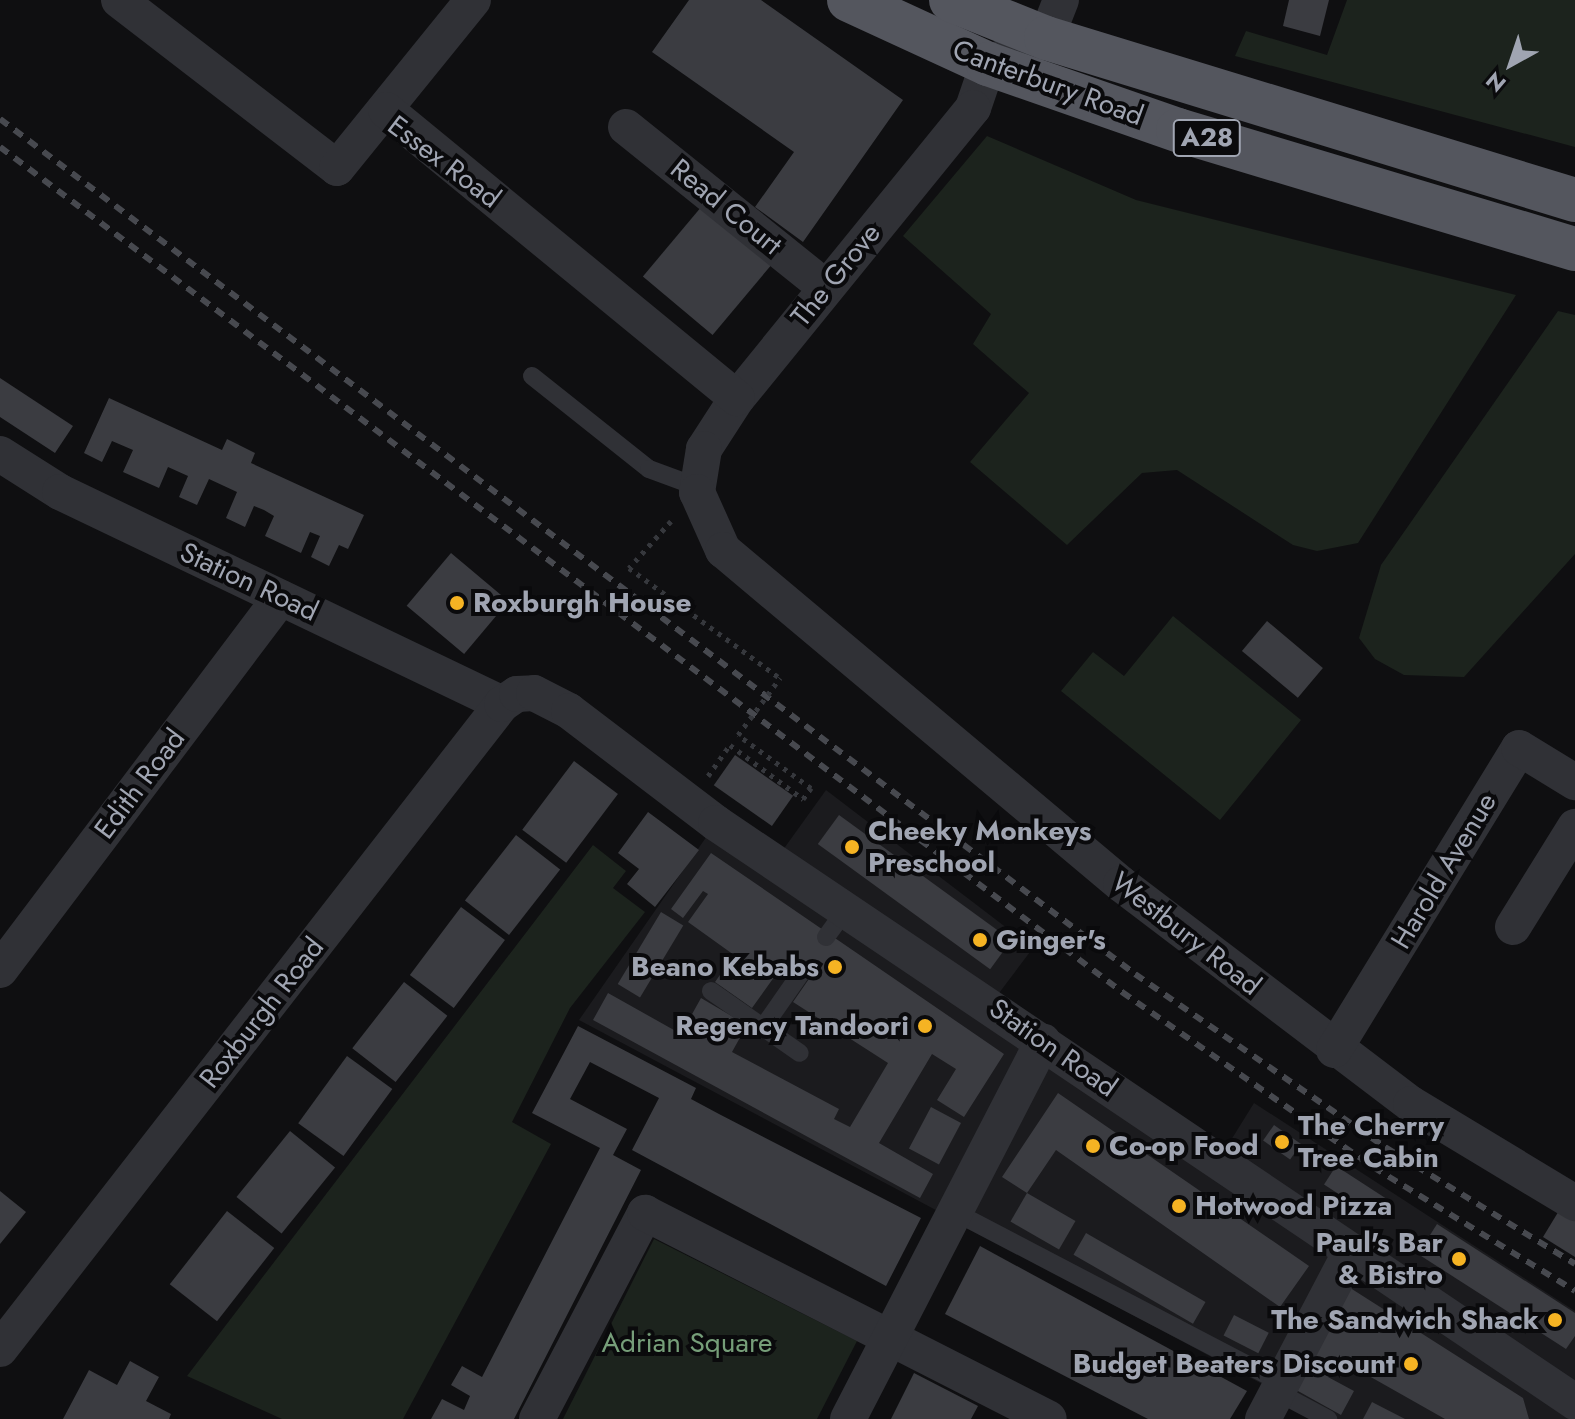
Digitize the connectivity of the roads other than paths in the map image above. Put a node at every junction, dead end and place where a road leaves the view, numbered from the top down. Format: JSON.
{"nodes":[{"id":1,"x":119,"y":0,"type":"edge"},
{"id":2,"x":473,"y":0,"type":"edge"},
{"id":3,"x":849,"y":0,"type":"edge"},
{"id":4,"x":951,"y":0,"type":"edge"},
{"id":5,"x":1053,"y":19,"type":"edge"},
{"id":6,"x":988,"y":64,"type":"junction"},
{"id":7,"x":386,"y":110,"type":"junction"},
{"id":8,"x":626,"y":127,"type":"dead end"},
{"id":9,"x":1575,"y":200,"type":"edge"},
{"id":10,"x":1575,"y":249,"type":"edge"},
{"id":11,"x":825,"y":287,"type":"junction"},
{"id":12,"x":532,"y":376,"type":"dead end"},
{"id":13,"x":737,"y":398,"type":"junction"},
{"id":14,"x":0,"y":454,"type":"edge"},
{"id":15,"x":697,"y":489,"type":"junction"},
{"id":16,"x":280,"y":598,"type":"junction"},
{"id":17,"x":518,"y":699,"type":"junction"},
{"id":18,"x":1575,"y":782,"type":"edge"},
{"id":19,"x":1575,"y":827,"type":"edge"},
{"id":20,"x":847,"y":908,"type":"junction"},
{"id":21,"x":1513,"y":927,"type":"dead end"},
{"id":22,"x":826,"y":937,"type":"dead end"},
{"id":23,"x":0,"y":970,"type":"edge"},
{"id":24,"x":803,"y":970,"type":"dead end"},
{"id":25,"x":711,"y":991,"type":"dead end"},
{"id":26,"x":764,"y":1026,"type":"junction"},
{"id":27,"x":1043,"y":1041,"type":"junction"},
{"id":28,"x":1334,"y":1050,"type":"junction"},
{"id":29,"x":800,"y":1053,"type":"dead end"},
{"id":30,"x":1575,"y":1203,"type":"edge"},
{"id":31,"x":953,"y":1211,"type":"junction"},
{"id":32,"x":1350,"y":1253,"type":"junction"},
{"id":33,"x":889,"y":1338,"type":"junction"},
{"id":34,"x":0,"y":1349,"type":"edge"},
{"id":35,"x":1274,"y":1398,"type":"edge"},
{"id":36,"x":1565,"y":1405,"type":"edge"},
{"id":37,"x":537,"y":1419,"type":"edge"},
{"id":38,"x":848,"y":1419,"type":"edge"},
{"id":39,"x":1049,"y":1419,"type":"edge"},
{"id":40,"x":1328,"y":1419,"type":"edge"}],
"edges":[{"from":1,"to":7,"type":"street","name":"Essex Road"},
{"from":2,"to":7,"type":"street"},
{"from":3,"to":6,"type":"highway","name":"Canterbury Road","number":"A28"},
{"from":4,"to":5,"type":"highway","name":"Canterbury Road","number":"A28"},
{"from":5,"to":6,"type":"street"},
{"from":5,"to":9,"type":"highway","name":"Canterbury Road","number":"A28"},
{"from":6,"to":10,"type":"highway","name":"Canterbury Road","number":"A28"},
{"from":6,"to":11,"type":"street","name":"The Grove"},
{"from":7,"to":13,"type":"street","name":"Essex Road"},
{"from":8,"to":11,"type":"street","name":"Read Court"},
{"from":11,"to":13,"type":"street","name":"The Grove"},
{"from":12,"to":15,"type":"lane"},
{"from":13,"to":15,"type":"street","name":"The Grove"},
{"from":14,"to":16,"type":"street","name":"Station Road"},
{"from":15,"to":28,"type":"street","name":"Westbury Road"},
{"from":16,"to":17,"type":"street","name":"Station Road"},
{"from":16,"to":23,"type":"street","name":"Edith Road"},
{"from":17,"to":20,"type":"street","name":"Station Road"},
{"from":17,"to":34,"type":"street","name":"Roxburgh Road"},
{"from":18,"to":28,"type":"street","name":"Harold Avenue"},
{"from":19,"to":21,"type":"street"},
{"from":20,"to":22,"type":"lane"},
{"from":20,"to":27,"type":"street","name":"Station Road"},
{"from":24,"to":26,"type":"lane"},
{"from":25,"to":26,"type":"lane"},
{"from":26,"to":29,"type":"lane"},
{"from":27,"to":31,"type":"street"},
{"from":27,"to":32,"type":"street","name":"Station Road"},
{"from":28,"to":30,"type":"street","name":"Westbury Road"},
{"from":31,"to":33,"type":"street"},
{"from":31,"to":35,"type":"lane"},
{"from":32,"to":35,"type":"street"},
{"from":32,"to":36,"type":"street","name":"Station Road"},
{"from":33,"to":37,"type":"street"},
{"from":33,"to":38,"type":"street"},
{"from":33,"to":39,"type":"street"},
{"from":35,"to":40,"type":"lane"}]}
